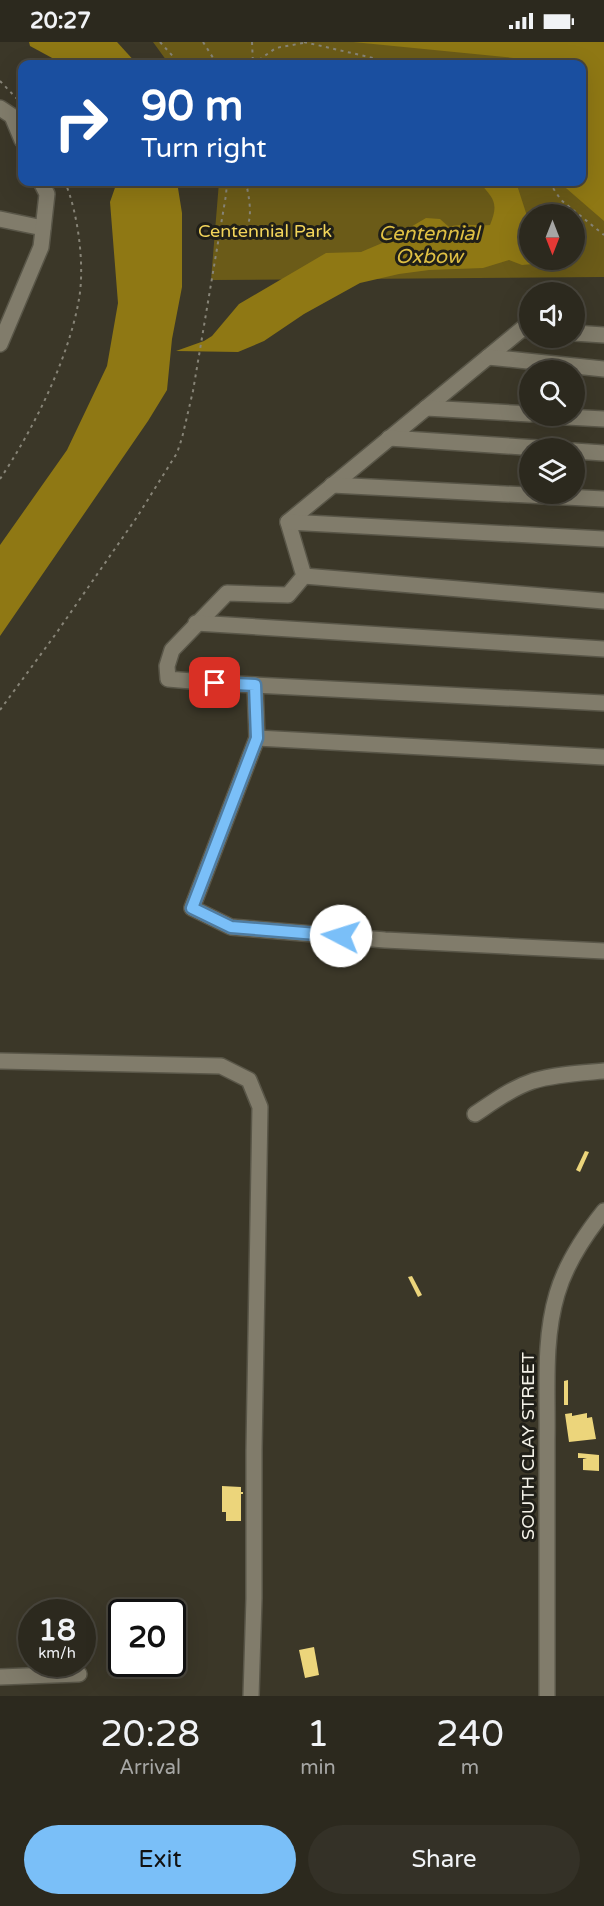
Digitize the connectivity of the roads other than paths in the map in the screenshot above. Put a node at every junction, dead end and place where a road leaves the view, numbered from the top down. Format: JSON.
{"nodes":[{"id":1,"x":0,"y":108,"type":"edge"},
{"id":2,"x":18,"y":130,"type":"edge"},
{"id":3,"x":43,"y":186,"type":"edge"},
{"id":4,"x":0,"y":219,"type":"edge"},
{"id":5,"x":43,"y":228,"type":"junction"},
{"id":6,"x":519,"y":331,"type":"edge"},
{"id":7,"x":585,"y":334,"type":"edge"},
{"id":8,"x":604,"y":335,"type":"edge"},
{"id":9,"x":0,"y":344,"type":"edge"},
{"id":10,"x":488,"y":357,"type":"junction"},
{"id":11,"x":604,"y":369,"type":"edge"},
{"id":12,"x":426,"y":408,"type":"junction"},
{"id":13,"x":519,"y":413,"type":"edge"},
{"id":14,"x":585,"y":418,"type":"edge"},
{"id":15,"x":604,"y":419,"type":"edge"},
{"id":16,"x":390,"y":438,"type":"junction"},
{"id":17,"x":519,"y":447,"type":"edge"},
{"id":18,"x":585,"y":452,"type":"edge"},
{"id":19,"x":604,"y":453,"type":"edge"},
{"id":20,"x":332,"y":485,"type":"junction"},
{"id":21,"x":604,"y":499,"type":"edge"},
{"id":22,"x":288,"y":522,"type":"junction"},
{"id":23,"x":604,"y":539,"type":"edge"},
{"id":24,"x":304,"y":576,"type":"junction"},
{"id":25,"x":604,"y":601,"type":"edge"},
{"id":26,"x":196,"y":623,"type":"junction"},
{"id":27,"x":604,"y":649,"type":"edge"},
{"id":28,"x":255,"y":685,"type":"junction"},
{"id":29,"x":604,"y":702,"type":"edge"},
{"id":30,"x":257,"y":738,"type":"junction"},
{"id":31,"x":604,"y":757,"type":"edge"},
{"id":32,"x":604,"y":951,"type":"edge"},
{"id":33,"x":0,"y":1061,"type":"edge"},
{"id":34,"x":604,"y":1071,"type":"edge"},
{"id":35,"x":475,"y":1114,"type":"dead end"},
{"id":36,"x":604,"y":1211,"type":"edge"},
{"id":37,"x":18,"y":1676,"type":"edge"},
{"id":38,"x":0,"y":1677,"type":"edge"},
{"id":39,"x":251,"y":1696,"type":"edge"},
{"id":40,"x":547,"y":1696,"type":"edge"}],
"edges":[{"from":1,"to":2,"type":"street"},
{"from":3,"to":5,"type":"street"},
{"from":4,"to":5,"type":"street"},
{"from":5,"to":9,"type":"street"},
{"from":6,"to":10,"type":"street"},
{"from":7,"to":8,"type":"street"},
{"from":10,"to":11,"type":"street"},
{"from":10,"to":12,"type":"street"},
{"from":12,"to":13,"type":"street"},
{"from":12,"to":16,"type":"street"},
{"from":14,"to":15,"type":"street"},
{"from":16,"to":17,"type":"street"},
{"from":16,"to":20,"type":"street"},
{"from":18,"to":19,"type":"street"},
{"from":20,"to":21,"type":"street"},
{"from":20,"to":22,"type":"street"},
{"from":22,"to":23,"type":"street"},
{"from":22,"to":24,"type":"street"},
{"from":24,"to":25,"type":"street"},
{"from":24,"to":26,"type":"street"},
{"from":26,"to":27,"type":"street"},
{"from":26,"to":28,"type":"street"},
{"from":28,"to":29,"type":"street"},
{"from":28,"to":30,"type":"street"},
{"from":30,"to":31,"type":"street"},
{"from":30,"to":32,"type":"street"},
{"from":33,"to":39,"type":"street"},
{"from":34,"to":35,"type":"street"},
{"from":36,"to":40,"type":"street","name":"SOUTH CLAY STREET"},
{"from":37,"to":38,"type":"street"}]}
